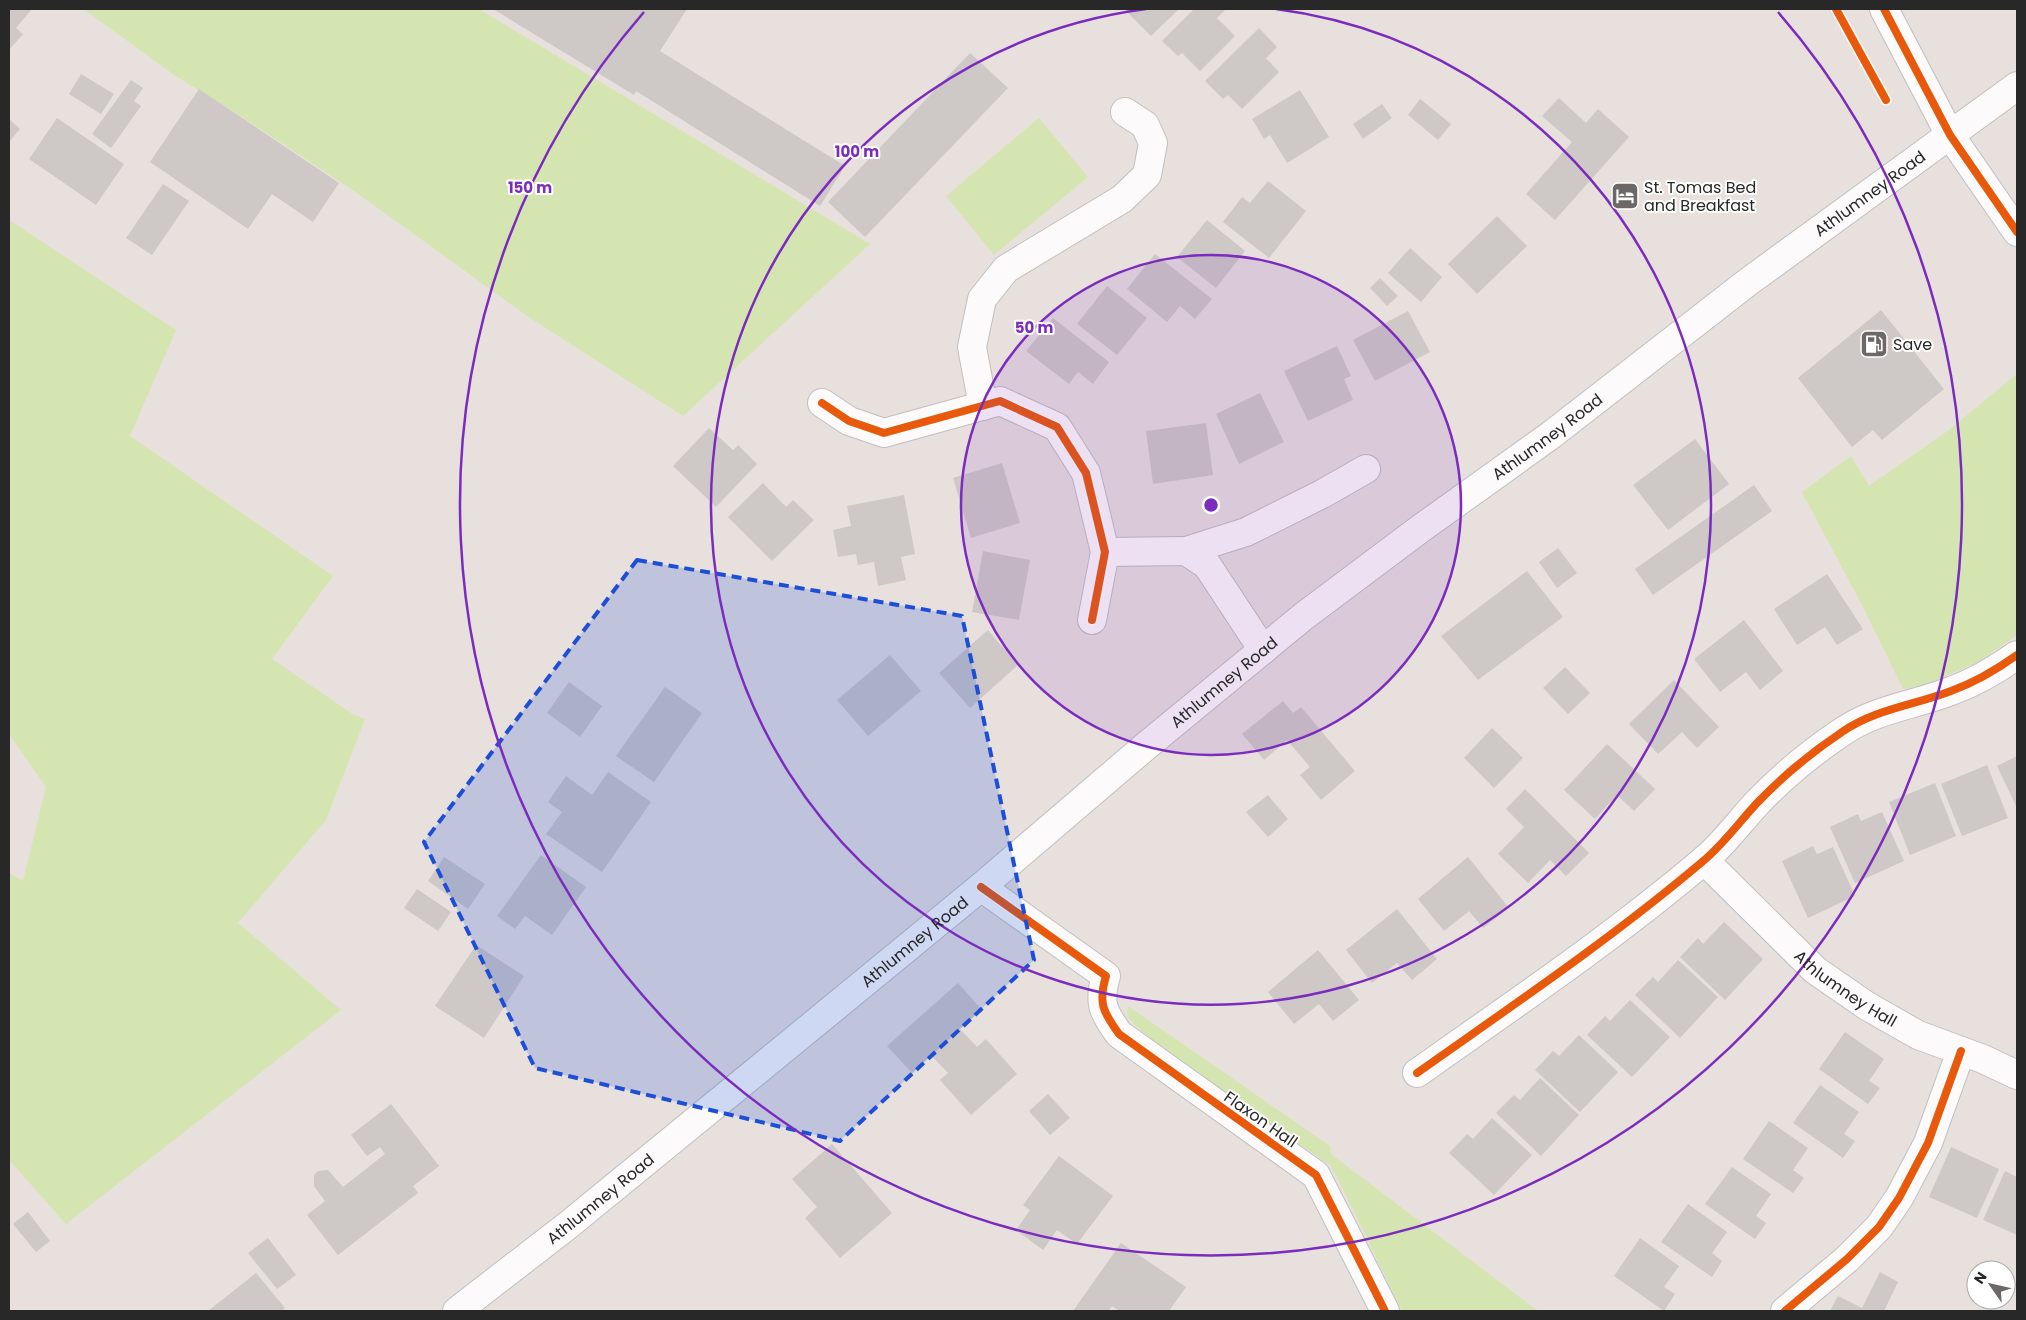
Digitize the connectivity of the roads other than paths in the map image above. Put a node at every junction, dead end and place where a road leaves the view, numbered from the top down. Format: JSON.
{"nodes":[{"id":1,"x":1884,"y":9,"type":"edge"},
{"id":2,"x":2017,"y":86,"type":"edge"},
{"id":3,"x":1125,"y":112,"type":"dead end"},
{"id":4,"x":1950,"y":135,"type":"junction"},
{"id":5,"x":2017,"y":232,"type":"edge"},
{"id":6,"x":822,"y":403,"type":"dead end"},
{"id":7,"x":983,"y":406,"type":"junction"},
{"id":8,"x":1366,"y":469,"type":"dead end"},
{"id":9,"x":1186,"y":550,"type":"junction"},
{"id":10,"x":1105,"y":552,"type":"junction"},
{"id":11,"x":1092,"y":620,"type":"dead end"},
{"id":12,"x":1263,"y":650,"type":"junction"},
{"id":13,"x":2017,"y":655,"type":"edge"},
{"id":14,"x":1704,"y":860,"type":"junction"},
{"id":15,"x":981,"y":887,"type":"junction"},
{"id":16,"x":1961,"y":1051,"type":"junction"},
{"id":17,"x":1417,"y":1073,"type":"dead end"},
{"id":18,"x":2017,"y":1075,"type":"edge"},
{"id":19,"x":457,"y":1311,"type":"edge"},
{"id":20,"x":1385,"y":1311,"type":"edge"},
{"id":21,"x":1785,"y":1311,"type":"edge"}],
"edges":[{"from":1,"to":4,"type":"street"},
{"from":2,"to":4,"type":"street","name":"Athlumney Road"},
{"from":3,"to":7,"type":"street"},
{"from":4,"to":5,"type":"street"},
{"from":4,"to":12,"type":"street","name":"Athlumney Road"},
{"from":6,"to":7,"type":"street"},
{"from":7,"to":10,"type":"street"},
{"from":8,"to":9,"type":"street"},
{"from":9,"to":10,"type":"street"},
{"from":9,"to":12,"type":"street"},
{"from":10,"to":11,"type":"street"},
{"from":12,"to":15,"type":"street","name":"Athlumney Road"},
{"from":13,"to":14,"type":"street"},
{"from":14,"to":16,"type":"street","name":"Athlumney Hall"},
{"from":14,"to":17,"type":"street"},
{"from":15,"to":19,"type":"street","name":"Athlumney Road"},
{"from":15,"to":20,"type":"street","name":"Flaxon Hall"},
{"from":16,"to":18,"type":"street","name":"Athlumney Hall"},
{"from":16,"to":21,"type":"street"}]}
